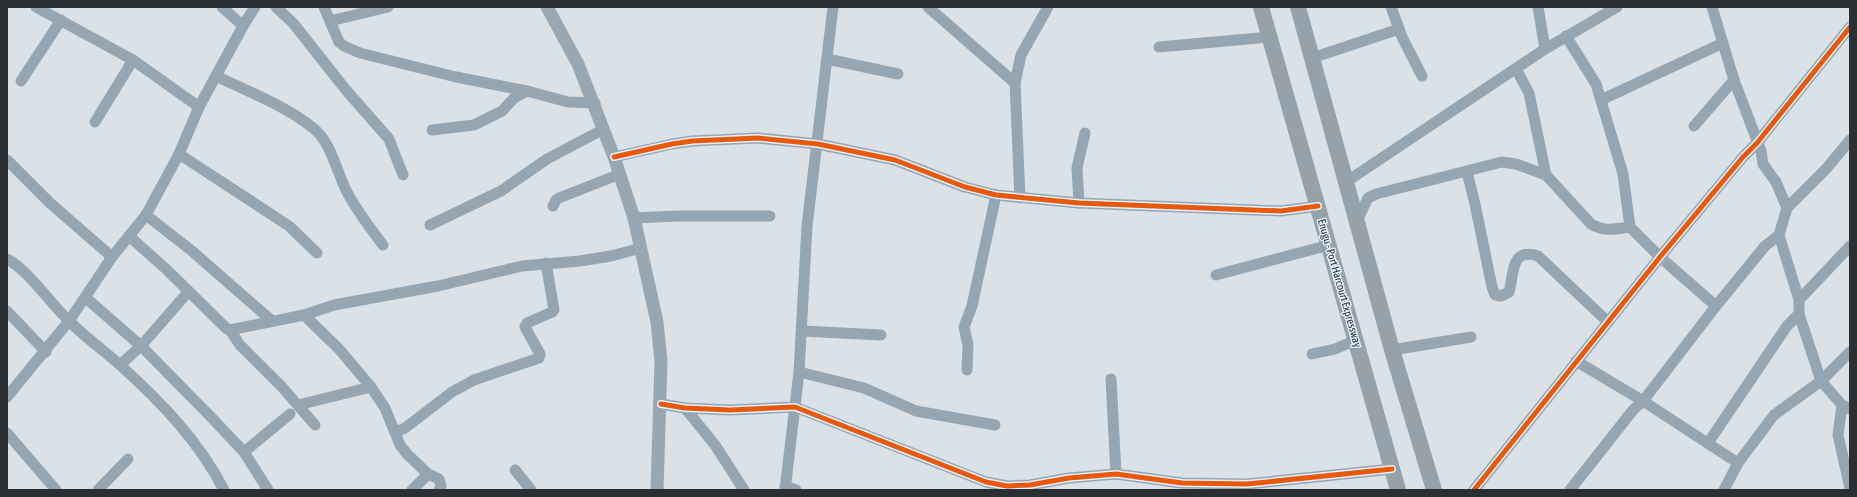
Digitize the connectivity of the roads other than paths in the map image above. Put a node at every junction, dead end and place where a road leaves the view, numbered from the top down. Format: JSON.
{"nodes":[{"id":1,"x":36,"y":7,"type":"edge"},
{"id":2,"x":222,"y":7,"type":"edge"},
{"id":3,"x":255,"y":7,"type":"edge"},
{"id":4,"x":276,"y":7,"type":"edge"},
{"id":5,"x":324,"y":7,"type":"edge"},
{"id":6,"x":388,"y":7,"type":"edge"},
{"id":7,"x":547,"y":7,"type":"edge"},
{"id":8,"x":833,"y":7,"type":"edge"},
{"id":9,"x":928,"y":7,"type":"edge"},
{"id":10,"x":1048,"y":7,"type":"edge"},
{"id":11,"x":1261,"y":7,"type":"edge"},
{"id":12,"x":1298,"y":7,"type":"edge"},
{"id":13,"x":1391,"y":7,"type":"edge"},
{"id":14,"x":1538,"y":7,"type":"edge"},
{"id":15,"x":1617,"y":7,"type":"edge"},
{"id":16,"x":1712,"y":7,"type":"edge"},
{"id":17,"x":61,"y":20,"type":"junction"},
{"id":18,"x":330,"y":21,"type":"junction"},
{"id":19,"x":243,"y":26,"type":"junction"},
{"id":20,"x":1850,"y":27,"type":"edge"},
{"id":21,"x":1399,"y":29,"type":"junction"},
{"id":22,"x":1566,"y":36,"type":"junction"},
{"id":23,"x":1270,"y":37,"type":"junction"},
{"id":24,"x":1723,"y":43,"type":"junction"},
{"id":25,"x":1159,"y":46,"type":"dead end"},
{"id":26,"x":1545,"y":49,"type":"junction"},
{"id":27,"x":1312,"y":58,"type":"junction"},
{"id":28,"x":827,"y":59,"type":"junction"},
{"id":29,"x":133,"y":60,"type":"junction"},
{"id":30,"x":1516,"y":69,"type":"junction"},
{"id":31,"x":898,"y":74,"type":"dead end"},
{"id":32,"x":216,"y":76,"type":"junction"},
{"id":33,"x":1422,"y":76,"type":"dead end"},
{"id":34,"x":1734,"y":80,"type":"junction"},
{"id":35,"x":20,"y":81,"type":"dead end"},
{"id":36,"x":1015,"y":83,"type":"junction"},
{"id":37,"x":508,"y":87,"type":"junction"},
{"id":38,"x":527,"y":91,"type":"junction"},
{"id":39,"x":514,"y":98,"type":"junction"},
{"id":40,"x":1602,"y":100,"type":"junction"},
{"id":41,"x":595,"y":103,"type":"junction"},
{"id":42,"x":199,"y":107,"type":"junction"},
{"id":43,"x":95,"y":122,"type":"dead end"},
{"id":44,"x":1694,"y":126,"type":"dead end"},
{"id":45,"x":604,"y":129,"type":"junction"},
{"id":46,"x":432,"y":130,"type":"dead end"},
{"id":47,"x":1085,"y":133,"type":"dead end"},
{"id":48,"x":1850,"y":140,"type":"edge"},
{"id":49,"x":1757,"y":143,"type":"junction"},
{"id":50,"x":818,"y":144,"type":"junction"},
{"id":51,"x":179,"y":154,"type":"junction"},
{"id":52,"x":614,"y":157,"type":"junction"},
{"id":53,"x":1743,"y":157,"type":"junction"},
{"id":54,"x":7,"y":160,"type":"edge"},
{"id":55,"x":1763,"y":164,"type":"junction"},
{"id":56,"x":1466,"y":172,"type":"junction"},
{"id":57,"x":620,"y":174,"type":"junction"},
{"id":58,"x":403,"y":175,"type":"dead end"},
{"id":59,"x":1546,"y":175,"type":"junction"},
{"id":60,"x":1346,"y":182,"type":"junction"},
{"id":61,"x":996,"y":195,"type":"junction"},
{"id":62,"x":1020,"y":198,"type":"junction"},
{"id":63,"x":1079,"y":203,"type":"junction"},
{"id":64,"x":553,"y":206,"type":"dead end"},
{"id":65,"x":1318,"y":206,"type":"junction"},
{"id":66,"x":1787,"y":208,"type":"junction"},
{"id":67,"x":146,"y":215,"type":"junction"},
{"id":68,"x":770,"y":216,"type":"dead end"},
{"id":69,"x":634,"y":218,"type":"junction"},
{"id":70,"x":1356,"y":221,"type":"junction"},
{"id":71,"x":430,"y":226,"type":"dead end"},
{"id":72,"x":1630,"y":227,"type":"junction"},
{"id":73,"x":1779,"y":235,"type":"junction"},
{"id":74,"x":129,"y":236,"type":"junction"},
{"id":75,"x":383,"y":245,"type":"dead end"},
{"id":76,"x":1329,"y":245,"type":"junction"},
{"id":77,"x":1850,"y":246,"type":"edge"},
{"id":78,"x":641,"y":248,"type":"junction"},
{"id":79,"x":318,"y":254,"type":"dead end"},
{"id":80,"x":112,"y":257,"type":"junction"},
{"id":81,"x":1660,"y":257,"type":"junction"},
{"id":82,"x":7,"y":259,"type":"edge"},
{"id":83,"x":546,"y":263,"type":"junction"},
{"id":84,"x":1216,"y":275,"type":"dead end"},
{"id":85,"x":188,"y":292,"type":"junction"},
{"id":86,"x":86,"y":298,"type":"junction"},
{"id":87,"x":1799,"y":300,"type":"junction"},
{"id":88,"x":1716,"y":306,"type":"junction"},
{"id":89,"x":7,"y":311,"type":"edge"},
{"id":90,"x":304,"y":314,"type":"junction"},
{"id":91,"x":1799,"y":314,"type":"junction"},
{"id":92,"x":272,"y":321,"type":"junction"},
{"id":93,"x":69,"y":322,"type":"junction"},
{"id":94,"x":1608,"y":322,"type":"junction"},
{"id":95,"x":230,"y":330,"type":"junction"},
{"id":96,"x":802,"y":331,"type":"junction"},
{"id":97,"x":881,"y":336,"type":"dead end"},
{"id":98,"x":1472,"y":337,"type":"dead end"},
{"id":99,"x":1356,"y":340,"type":"junction"},
{"id":100,"x":141,"y":346,"type":"junction"},
{"id":101,"x":1392,"y":350,"type":"junction"},
{"id":102,"x":46,"y":352,"type":"junction"},
{"id":103,"x":1850,"y":352,"type":"edge"},
{"id":104,"x":1312,"y":354,"type":"dead end"},
{"id":105,"x":1576,"y":361,"type":"junction"},
{"id":106,"x":120,"y":365,"type":"junction"},
{"id":107,"x":967,"y":370,"type":"dead end"},
{"id":108,"x":799,"y":372,"type":"junction"},
{"id":109,"x":1112,"y":380,"type":"dead end"},
{"id":110,"x":1821,"y":381,"type":"junction"},
{"id":111,"x":371,"y":387,"type":"junction"},
{"id":112,"x":7,"y":397,"type":"edge"},
{"id":113,"x":1643,"y":401,"type":"junction"},
{"id":114,"x":661,"y":404,"type":"junction"},
{"id":115,"x":298,"y":405,"type":"junction"},
{"id":116,"x":795,"y":407,"type":"junction"},
{"id":117,"x":1846,"y":407,"type":"edge"},
{"id":118,"x":685,"y":408,"type":"junction"},
{"id":119,"x":290,"y":414,"type":"dead end"},
{"id":120,"x":315,"y":425,"type":"dead end"},
{"id":121,"x":995,"y":425,"type":"dead end"},
{"id":122,"x":396,"y":432,"type":"junction"},
{"id":123,"x":7,"y":433,"type":"edge"},
{"id":124,"x":1708,"y":443,"type":"junction"},
{"id":125,"x":244,"y":452,"type":"junction"},
{"id":126,"x":128,"y":460,"type":"dead end"},
{"id":127,"x":1738,"y":463,"type":"junction"},
{"id":128,"x":1392,"y":469,"type":"junction"},
{"id":129,"x":515,"y":470,"type":"dead end"},
{"id":130,"x":428,"y":474,"type":"junction"},
{"id":131,"x":1116,"y":474,"type":"junction"},
{"id":132,"x":785,"y":488,"type":"edge"},
{"id":133,"x":1850,"y":488,"type":"edge"},
{"id":134,"x":56,"y":490,"type":"edge"},
{"id":135,"x":98,"y":490,"type":"edge"},
{"id":136,"x":224,"y":490,"type":"edge"},
{"id":137,"x":268,"y":490,"type":"edge"},
{"id":138,"x":412,"y":490,"type":"edge"},
{"id":139,"x":440,"y":490,"type":"edge"},
{"id":140,"x":531,"y":490,"type":"edge"},
{"id":141,"x":657,"y":490,"type":"edge"},
{"id":142,"x":744,"y":490,"type":"edge"},
{"id":143,"x":796,"y":490,"type":"edge"},
{"id":144,"x":1398,"y":490,"type":"edge"},
{"id":145,"x":1434,"y":490,"type":"edge"},
{"id":146,"x":1474,"y":490,"type":"edge"},
{"id":147,"x":1570,"y":490,"type":"edge"},
{"id":148,"x":1724,"y":490,"type":"edge"}],
"edges":[{"from":1,"to":17,"type":"street"},
{"from":2,"to":19,"type":"street"},
{"from":3,"to":19,"type":"street"},
{"from":4,"to":58,"type":"street"},
{"from":5,"to":18,"type":"street"},
{"from":6,"to":18,"type":"street"},
{"from":7,"to":41,"type":"main road"},
{"from":8,"to":28,"type":"street"},
{"from":9,"to":36,"type":"street"},
{"from":10,"to":36,"type":"street"},
{"from":11,"to":23,"type":"highway","name":"Enugu - Port Harcourt Expressway"},
{"from":12,"to":27,"type":"highway"},
{"from":13,"to":21,"type":"street"},
{"from":14,"to":26,"type":"street"},
{"from":15,"to":22,"type":"street"},
{"from":16,"to":24,"type":"street"},
{"from":17,"to":29,"type":"street"},
{"from":17,"to":35,"type":"street"},
{"from":18,"to":37,"type":"street"},
{"from":19,"to":32,"type":"street"},
{"from":20,"to":49,"type":"street"},
{"from":21,"to":27,"type":"street"},
{"from":21,"to":33,"type":"street"},
{"from":22,"to":26,"type":"street"},
{"from":22,"to":40,"type":"street"},
{"from":23,"to":25,"type":"street"},
{"from":23,"to":65,"type":"highway","name":"Enugu - Port Harcourt Expressway"},
{"from":24,"to":34,"type":"street"},
{"from":24,"to":40,"type":"street"},
{"from":26,"to":30,"type":"street"},
{"from":27,"to":60,"type":"highway"},
{"from":28,"to":31,"type":"street"},
{"from":28,"to":50,"type":"street"},
{"from":29,"to":42,"type":"street"},
{"from":29,"to":43,"type":"street"},
{"from":30,"to":59,"type":"street"},
{"from":30,"to":60,"type":"street"},
{"from":32,"to":42,"type":"street"},
{"from":32,"to":75,"type":"street"},
{"from":34,"to":44,"type":"street"},
{"from":34,"to":49,"type":"street"},
{"from":36,"to":62,"type":"street"},
{"from":37,"to":38,"type":"street"},
{"from":37,"to":39,"type":"street"},
{"from":38,"to":39,"type":"street"},
{"from":38,"to":41,"type":"street"},
{"from":39,"to":46,"type":"street"},
{"from":40,"to":72,"type":"street"},
{"from":41,"to":45,"type":"main road"},
{"from":42,"to":51,"type":"street"},
{"from":45,"to":52,"type":"main road"},
{"from":45,"to":71,"type":"street"},
{"from":47,"to":63,"type":"street"},
{"from":48,"to":66,"type":"street"},
{"from":49,"to":53,"type":"street"},
{"from":49,"to":55,"type":"street"},
{"from":50,"to":52,"type":"street"},
{"from":50,"to":61,"type":"street"},
{"from":50,"to":96,"type":"street"},
{"from":51,"to":67,"type":"street"},
{"from":51,"to":79,"type":"street"},
{"from":52,"to":57,"type":"main road"},
{"from":53,"to":55,"type":"street"},
{"from":53,"to":81,"type":"street"},
{"from":54,"to":80,"type":"street"},
{"from":55,"to":66,"type":"street"},
{"from":56,"to":59,"type":"street"},
{"from":56,"to":70,"type":"street"},
{"from":56,"to":94,"type":"street"},
{"from":57,"to":64,"type":"street"},
{"from":57,"to":69,"type":"main road"},
{"from":59,"to":72,"type":"street"},
{"from":60,"to":70,"type":"highway"},
{"from":61,"to":62,"type":"street"},
{"from":61,"to":107,"type":"street"},
{"from":62,"to":63,"type":"street"},
{"from":63,"to":65,"type":"street"},
{"from":65,"to":76,"type":"highway","name":"Enugu - Port Harcourt Expressway"},
{"from":66,"to":73,"type":"street"},
{"from":67,"to":74,"type":"street"},
{"from":67,"to":92,"type":"street"},
{"from":68,"to":69,"type":"street"},
{"from":69,"to":78,"type":"main road"},
{"from":70,"to":101,"type":"highway"},
{"from":72,"to":81,"type":"street"},
{"from":73,"to":87,"type":"street"},
{"from":73,"to":88,"type":"street"},
{"from":74,"to":80,"type":"street"},
{"from":74,"to":85,"type":"street"},
{"from":76,"to":84,"type":"street"},
{"from":76,"to":99,"type":"highway","name":"Enugu - Port Harcourt Expressway"},
{"from":77,"to":87,"type":"street"},
{"from":78,"to":83,"type":"street"},
{"from":78,"to":114,"type":"main road"},
{"from":80,"to":86,"type":"street"},
{"from":81,"to":88,"type":"street"},
{"from":81,"to":94,"type":"street"},
{"from":82,"to":93,"type":"street"},
{"from":83,"to":90,"type":"street"},
{"from":83,"to":122,"type":"street"},
{"from":85,"to":95,"type":"street"},
{"from":85,"to":100,"type":"street"},
{"from":86,"to":93,"type":"street"},
{"from":86,"to":100,"type":"street"},
{"from":87,"to":91,"type":"street"},
{"from":88,"to":113,"type":"street"},
{"from":89,"to":102,"type":"street"},
{"from":90,"to":92,"type":"street"},
{"from":90,"to":111,"type":"street"},
{"from":91,"to":110,"type":"street"},
{"from":91,"to":124,"type":"street"},
{"from":92,"to":95,"type":"street"},
{"from":93,"to":102,"type":"street"},
{"from":93,"to":106,"type":"street"},
{"from":94,"to":105,"type":"street"},
{"from":95,"to":115,"type":"street"},
{"from":96,"to":97,"type":"street"},
{"from":96,"to":108,"type":"street"},
{"from":98,"to":101,"type":"street"},
{"from":99,"to":104,"type":"street"},
{"from":99,"to":128,"type":"highway","name":"Enugu - Port Harcourt Expressway"},
{"from":100,"to":106,"type":"street"},
{"from":100,"to":125,"type":"street"},
{"from":101,"to":145,"type":"highway"},
{"from":102,"to":112,"type":"street"},
{"from":103,"to":110,"type":"street"},
{"from":105,"to":113,"type":"street"},
{"from":105,"to":146,"type":"street"},
{"from":106,"to":136,"type":"street"},
{"from":108,"to":116,"type":"street"},
{"from":108,"to":121,"type":"street"},
{"from":109,"to":131,"type":"street"},
{"from":110,"to":117,"type":"street"},
{"from":110,"to":127,"type":"street"},
{"from":111,"to":115,"type":"street"},
{"from":111,"to":122,"type":"street"},
{"from":113,"to":124,"type":"street"},
{"from":113,"to":147,"type":"street"},
{"from":114,"to":118,"type":"street"},
{"from":114,"to":141,"type":"main road"},
{"from":115,"to":120,"type":"street"},
{"from":116,"to":118,"type":"street"},
{"from":116,"to":131,"type":"street"},
{"from":116,"to":132,"type":"street"},
{"from":117,"to":133,"type":"street"},
{"from":118,"to":142,"type":"street"},
{"from":119,"to":125,"type":"street"},
{"from":122,"to":130,"type":"street"},
{"from":123,"to":134,"type":"street"},
{"from":124,"to":127,"type":"street"},
{"from":125,"to":137,"type":"street"},
{"from":126,"to":135,"type":"street"},
{"from":127,"to":148,"type":"street"},
{"from":128,"to":131,"type":"street"},
{"from":128,"to":144,"type":"highway","name":"Enugu - Port Harcourt Expressway"},
{"from":129,"to":140,"type":"street"},
{"from":130,"to":138,"type":"street"},
{"from":130,"to":139,"type":"street"},
{"from":132,"to":143,"type":"street"}]}
